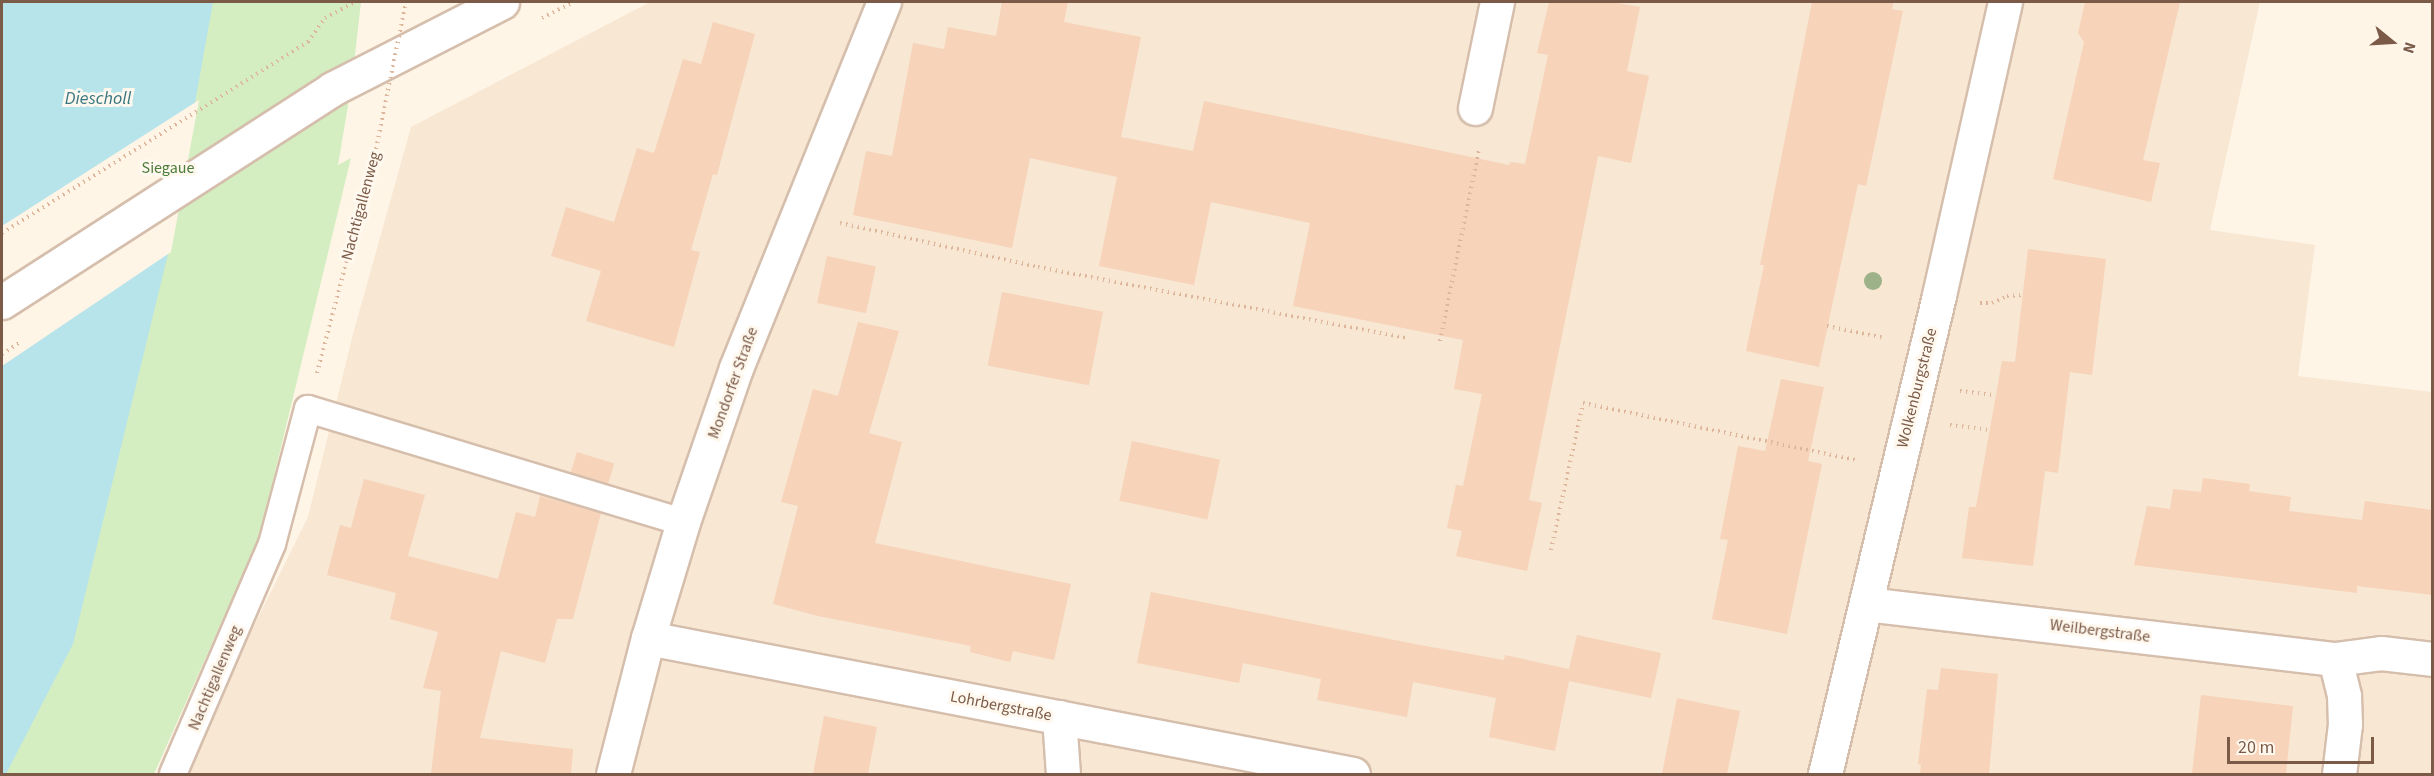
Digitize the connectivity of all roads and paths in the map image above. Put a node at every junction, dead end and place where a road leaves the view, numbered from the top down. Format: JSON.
{"nodes":[{"id":1,"x":354,"y":2,"type":"edge"},
{"id":2,"x":405,"y":2,"type":"edge"},
{"id":3,"x":502,"y":2,"type":"edge"},
{"id":4,"x":884,"y":2,"type":"edge"},
{"id":5,"x":1497,"y":2,"type":"edge"},
{"id":6,"x":2005,"y":2,"type":"edge"},
{"id":7,"x":1475,"y":108,"type":"joint"},
{"id":8,"x":799,"y":214,"type":"junction"},
{"id":9,"x":2,"y":233,"type":"edge"},
{"id":10,"x":2,"y":302,"type":"edge"},
{"id":11,"x":1827,"y":326,"type":"dead end"},
{"id":12,"x":1407,"y":339,"type":"dead end"},
{"id":13,"x":1440,"y":341,"type":"dead end"},
{"id":14,"x":1927,"y":347,"type":"junction"},
{"id":15,"x":308,"y":409,"type":"junction"},
{"id":16,"x":1898,"y":468,"type":"junction"},
{"id":17,"x":683,"y":522,"type":"junction"},
{"id":18,"x":1551,"y":550,"type":"dead end"},
{"id":19,"x":1866,"y":604,"type":"junction"},
{"id":20,"x":648,"y":638,"type":"junction"},
{"id":21,"x":2335,"y":659,"type":"junction"},
{"id":22,"x":2433,"y":659,"type":"edge"},
{"id":23,"x":1059,"y":717,"type":"junction"},
{"id":24,"x":173,"y":774,"type":"edge"},
{"id":25,"x":613,"y":774,"type":"edge"},
{"id":26,"x":1063,"y":774,"type":"edge"},
{"id":27,"x":1353,"y":774,"type":"edge"},
{"id":28,"x":1825,"y":774,"type":"edge"},
{"id":29,"x":2339,"y":774,"type":"edge"}],
"edges":[{"from":1,"to":9,"type":"path"},
{"from":2,"to":15,"type":"path","name":"Nachtigallenweg","bridge":true},
{"from":3,"to":10,"type":"street"},
{"from":4,"to":8,"type":"street","name":"Mondorfer Straße"},
{"from":5,"to":7,"type":"street"},
{"from":6,"to":14,"type":"street","name":"Wolkenburgstraße"},
{"from":7,"to":13,"type":"path"},
{"from":8,"to":12,"type":"path"},
{"from":8,"to":17,"type":"street","name":"Mondorfer Straße"},
{"from":11,"to":14,"type":"path"},
{"from":14,"to":16,"type":"street","name":"Wolkenburgstraße"},
{"from":15,"to":17,"type":"lane"},
{"from":15,"to":24,"type":"lane","name":"Nachtigallenweg"},
{"from":16,"to":18,"type":"path"},
{"from":16,"to":19,"type":"street","name":"Wolkenburgstraße"},
{"from":17,"to":20,"type":"street","name":"Mondorfer Straße"},
{"from":19,"to":21,"type":"street","name":"Weilbergstraße"},
{"from":19,"to":28,"type":"street","name":"Wolkenburgstraße"},
{"from":20,"to":23,"type":"street","name":"Lohrbergstraße"},
{"from":20,"to":25,"type":"street","name":"Mondorfer Straße"},
{"from":21,"to":22,"type":"street","name":"Weilbergstraße"},
{"from":21,"to":29,"type":"street"},
{"from":23,"to":26,"type":"street"},
{"from":23,"to":27,"type":"street","name":"Lohrbergstraße"}]}
